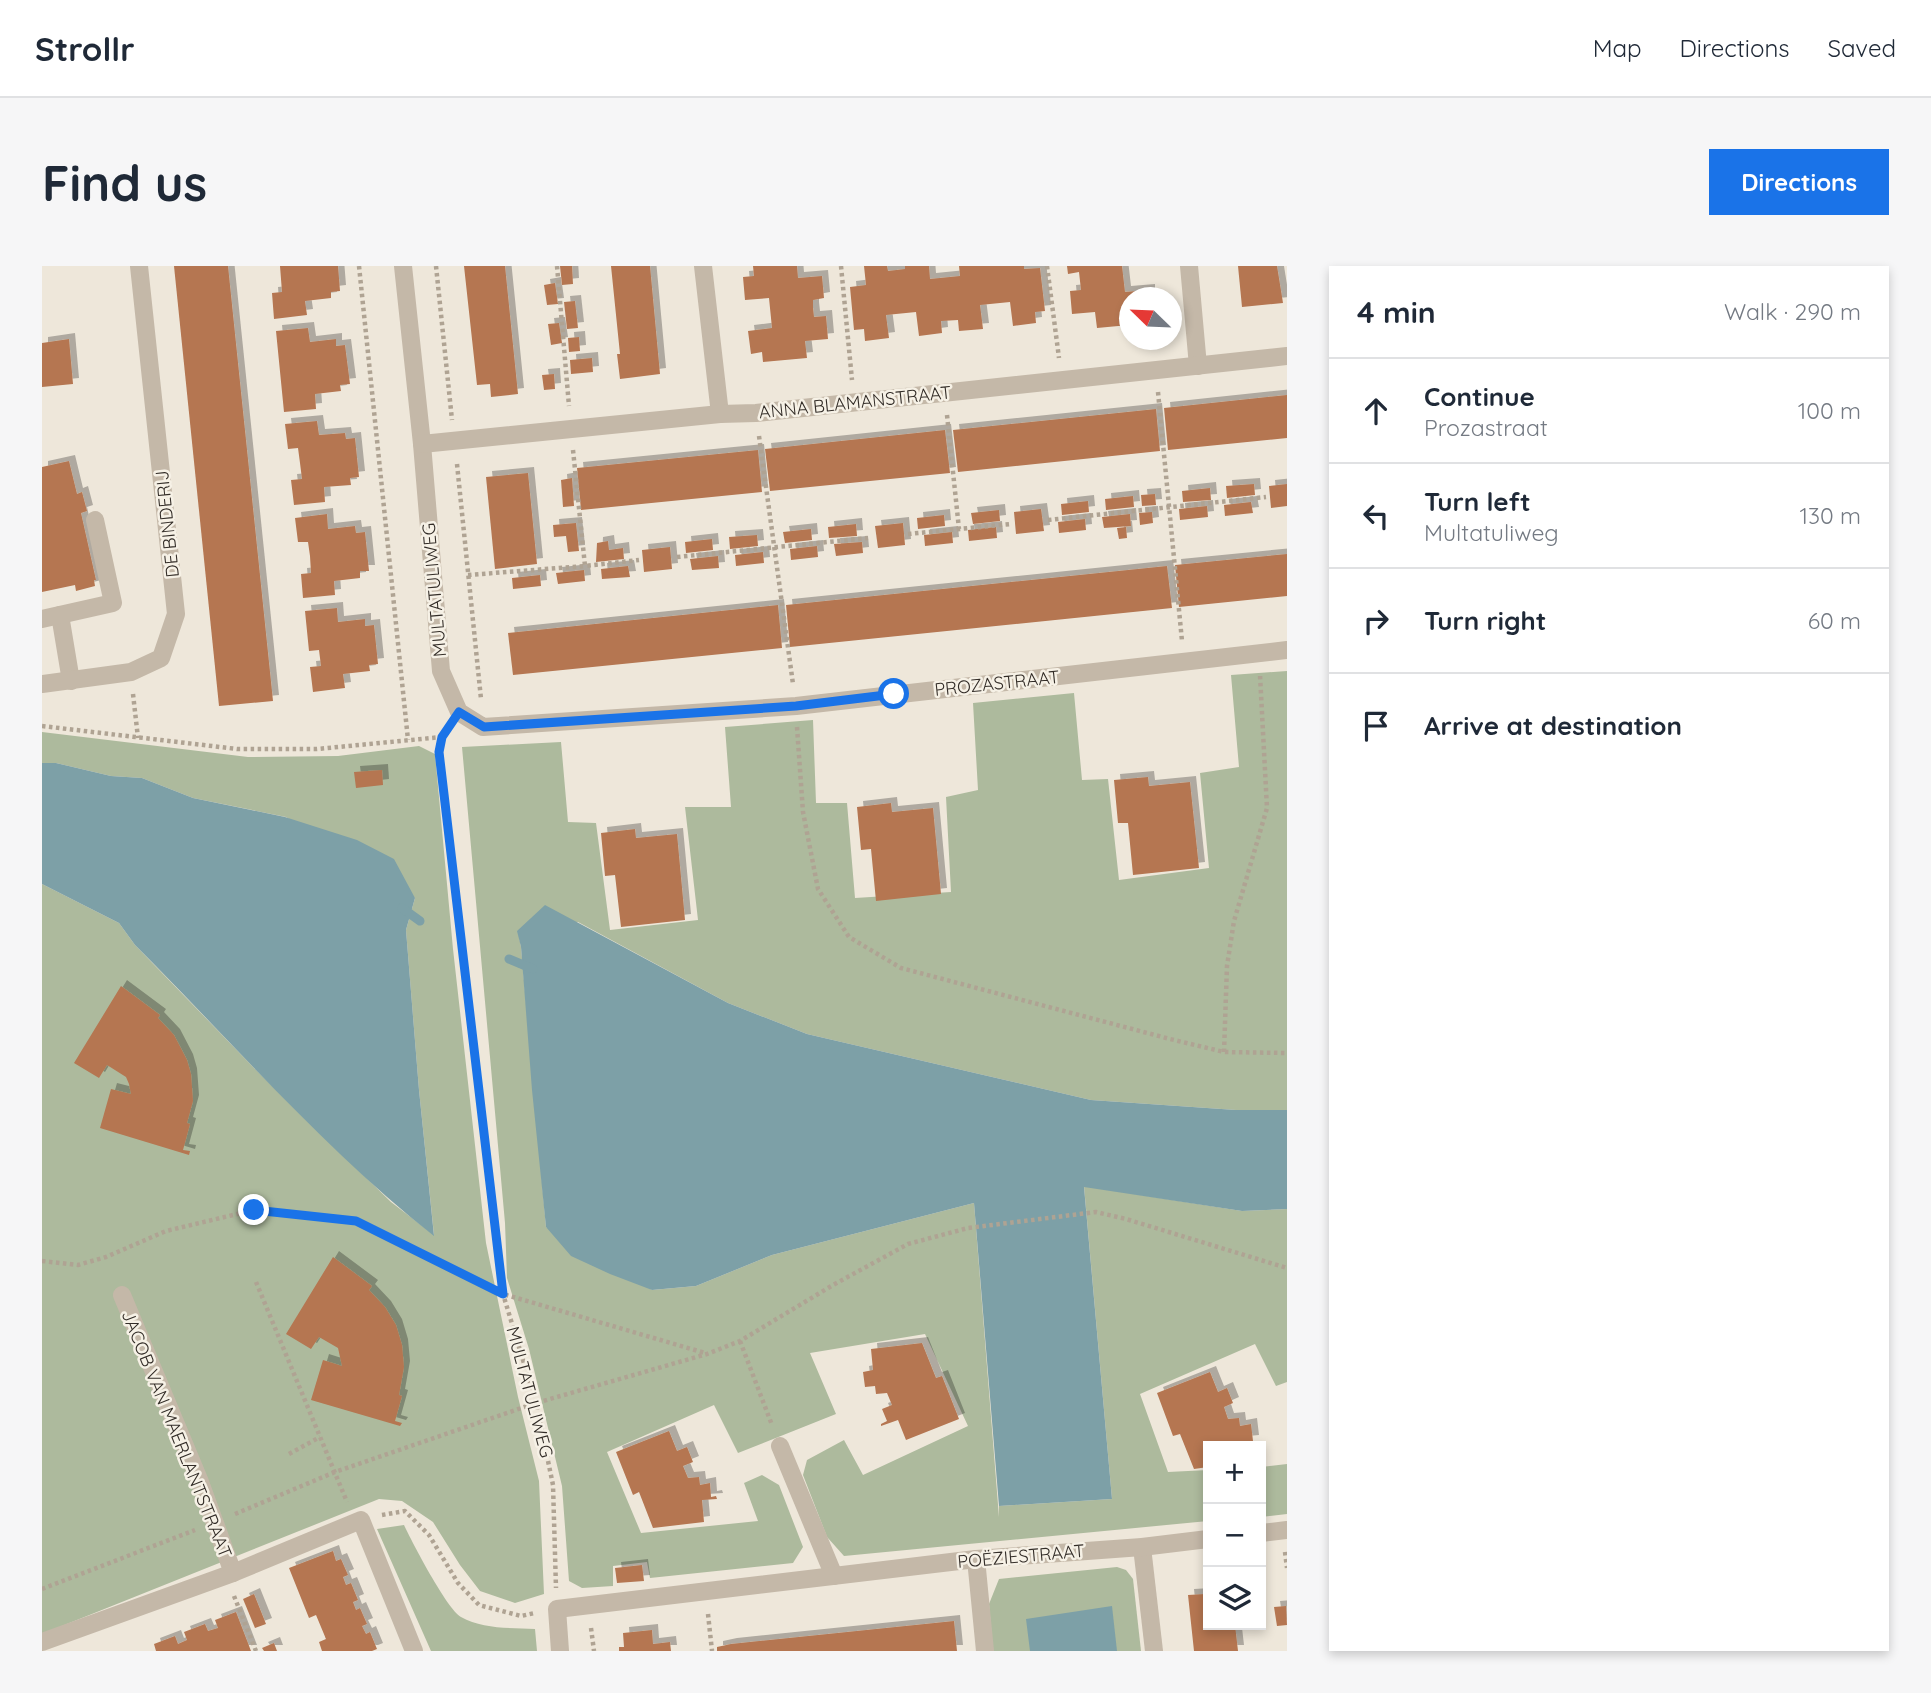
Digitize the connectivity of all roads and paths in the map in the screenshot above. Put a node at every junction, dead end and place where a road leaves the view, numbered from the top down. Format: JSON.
{"nodes":[{"id":1,"x":139,"y":266,"type":"edge"},
{"id":2,"x":359,"y":266,"type":"edge"},
{"id":3,"x":403,"y":266,"type":"edge"},
{"id":4,"x":436,"y":266,"type":"edge"},
{"id":5,"x":703,"y":266,"type":"edge"},
{"id":6,"x":841,"y":266,"type":"edge"},
{"id":7,"x":1047,"y":266,"type":"edge"},
{"id":8,"x":1189,"y":266,"type":"edge"},
{"id":9,"x":1287,"y":356,"type":"edge"},
{"id":10,"x":1198,"y":366,"type":"junction"},
{"id":11,"x":1156,"y":370,"type":"junction"},
{"id":12,"x":1062,"y":380,"type":"junction"},
{"id":13,"x":945,"y":393,"type":"junction"},
{"id":14,"x":854,"y":403,"type":"junction"},
{"id":15,"x":756,"y":413,"type":"junction"},
{"id":16,"x":720,"y":414,"type":"junction"},
{"id":17,"x":454,"y":440,"type":"junction"},
{"id":18,"x":422,"y":443,"type":"junction"},
{"id":19,"x":1266,"y":498,"type":"dead end"},
{"id":20,"x":1169,"y":508,"type":"junction"},
{"id":21,"x":95,"y":520,"type":"dead end"},
{"id":22,"x":1048,"y":520,"type":"dead end"},
{"id":23,"x":1011,"y":524,"type":"dead end"},
{"id":24,"x":959,"y":529,"type":"junction"},
{"id":25,"x":908,"y":534,"type":"dead end"},
{"id":26,"x":868,"y":538,"type":"dead end"},
{"id":27,"x":774,"y":547,"type":"junction"},
{"id":28,"x":677,"y":557,"type":"dead end"},
{"id":29,"x":585,"y":566,"type":"dead end"},
{"id":30,"x":468,"y":575,"type":"junction"},
{"id":31,"x":60,"y":615,"type":"junction"},
{"id":32,"x":42,"y":619,"type":"edge"},
{"id":33,"x":1287,"y":650,"type":"edge"},
{"id":34,"x":1259,"y":653,"type":"junction"},
{"id":35,"x":1184,"y":662,"type":"junction"},
{"id":36,"x":131,"y":672,"type":"junction"},
{"id":37,"x":71,"y":681,"type":"junction"},
{"id":38,"x":42,"y":684,"type":"edge"},
{"id":39,"x":796,"y":706,"type":"junction"},
{"id":40,"x":459,"y":712,"type":"junction"},
{"id":41,"x":42,"y":726,"type":"edge"},
{"id":42,"x":484,"y":727,"type":"junction"},
{"id":43,"x":442,"y":737,"type":"junction"},
{"id":44,"x":138,"y":738,"type":"junction"},
{"id":45,"x":408,"y":740,"type":"junction"},
{"id":46,"x":1224,"y":1052,"type":"junction"},
{"id":47,"x":1287,"y":1053,"type":"edge"},
{"id":48,"x":42,"y":1261,"type":"edge"},
{"id":49,"x":1287,"y":1268,"type":"edge"},
{"id":50,"x":256,"y":1282,"type":"dead end"},
{"id":51,"x":503,"y":1294,"type":"junction"},
{"id":52,"x":122,"y":1295,"type":"dead end"},
{"id":53,"x":740,"y":1341,"type":"junction"},
{"id":54,"x":707,"y":1354,"type":"junction"},
{"id":55,"x":536,"y":1403,"type":"junction"},
{"id":56,"x":320,"y":1437,"type":"junction"},
{"id":57,"x":780,"y":1446,"type":"joint"},
{"id":58,"x":289,"y":1454,"type":"dead end"},
{"id":59,"x":335,"y":1472,"type":"junction"},
{"id":60,"x":358,"y":1521,"type":"junction"},
{"id":61,"x":213,"y":1523,"type":"junction"},
{"id":62,"x":1287,"y":1530,"type":"edge"},
{"id":63,"x":1266,"y":1532,"type":"edge"},
{"id":64,"x":1203,"y":1540,"type":"edge"},
{"id":65,"x":1142,"y":1547,"type":"junction"},
{"id":66,"x":976,"y":1559,"type":"junction"},
{"id":67,"x":229,"y":1574,"type":"junction"},
{"id":68,"x":834,"y":1576,"type":"junction"},
{"id":69,"x":42,"y":1589,"type":"edge"},
{"id":70,"x":706,"y":1592,"type":"junction"},
{"id":71,"x":557,"y":1609,"type":"junction"},
{"id":72,"x":42,"y":1642,"type":"edge"},
{"id":73,"x":256,"y":1651,"type":"edge"},
{"id":74,"x":414,"y":1651,"type":"edge"},
{"id":75,"x":560,"y":1651,"type":"edge"},
{"id":76,"x":712,"y":1651,"type":"edge"},
{"id":77,"x":985,"y":1651,"type":"edge"},
{"id":78,"x":1154,"y":1651,"type":"edge"}],
"edges":[{"from":1,"to":36,"type":"street","name":"DE BINDERIJ"},
{"from":2,"to":45,"type":"path"},
{"from":3,"to":18,"type":"street","name":"MULTATULIWEG"},
{"from":4,"to":17,"type":"path"},
{"from":5,"to":16,"type":"street"},
{"from":6,"to":14,"type":"path"},
{"from":7,"to":12,"type":"path"},
{"from":8,"to":10,"type":"street"},
{"from":9,"to":10,"type":"street","name":"ANNA BLAMANSTRAAT"},
{"from":10,"to":11,"type":"street","name":"ANNA BLAMANSTRAAT"},
{"from":11,"to":12,"type":"street","name":"ANNA BLAMANSTRAAT"},
{"from":11,"to":20,"type":"path"},
{"from":12,"to":13,"type":"street","name":"ANNA BLAMANSTRAAT"},
{"from":13,"to":14,"type":"street","name":"ANNA BLAMANSTRAAT"},
{"from":13,"to":24,"type":"path"},
{"from":14,"to":15,"type":"street","name":"ANNA BLAMANSTRAAT"},
{"from":15,"to":16,"type":"street","name":"ANNA BLAMANSTRAAT"},
{"from":15,"to":27,"type":"path"},
{"from":16,"to":17,"type":"street","name":"ANNA BLAMANSTRAAT"},
{"from":17,"to":18,"type":"street","name":"ANNA BLAMANSTRAAT"},
{"from":17,"to":30,"type":"path"},
{"from":18,"to":40,"type":"street","name":"MULTATULIWEG"},
{"from":19,"to":20,"type":"path"},
{"from":20,"to":22,"type":"path"},
{"from":20,"to":35,"type":"path"},
{"from":21,"to":31,"type":"street"},
{"from":23,"to":24,"type":"path"},
{"from":24,"to":25,"type":"path"},
{"from":26,"to":27,"type":"path"},
{"from":27,"to":28,"type":"path"},
{"from":27,"to":39,"type":"path"},
{"from":29,"to":30,"type":"path"},
{"from":30,"to":42,"type":"path"},
{"from":31,"to":32,"type":"street"},
{"from":31,"to":37,"type":"street"},
{"from":33,"to":34,"type":"street","name":"PROZASTRAAT"},
{"from":34,"to":35,"type":"street","name":"PROZASTRAAT"},
{"from":34,"to":46,"type":"path"},
{"from":35,"to":39,"type":"street","name":"PROZASTRAAT"},
{"from":36,"to":37,"type":"street","name":"DE BINDERIJ"},
{"from":36,"to":44,"type":"path"},
{"from":37,"to":38,"type":"street","name":"DE BINDERIJ"},
{"from":39,"to":42,"type":"street","name":"PROZASTRAAT"},
{"from":39,"to":46,"type":"path"},
{"from":40,"to":42,"type":"street"},
{"from":40,"to":43,"type":"path"},
{"from":41,"to":44,"type":"path"},
{"from":43,"to":45,"type":"path"},
{"from":43,"to":51,"type":"path","name":"MULTATULIWEG"},
{"from":44,"to":45,"type":"path"},
{"from":46,"to":47,"type":"path"},
{"from":48,"to":51,"type":"path"},
{"from":49,"to":53,"type":"path"},
{"from":50,"to":56,"type":"path"},
{"from":51,"to":54,"type":"path"},
{"from":51,"to":55,"type":"path","name":"MULTATULIWEG"},
{"from":52,"to":61,"type":"street","name":"JACOB VAN MAERLANTSTRAAT"},
{"from":53,"to":54,"type":"path"},
{"from":53,"to":57,"type":"path"},
{"from":54,"to":55,"type":"path"},
{"from":55,"to":59,"type":"path"},
{"from":55,"to":71,"type":"path","name":"MULTATULIWEG"},
{"from":56,"to":58,"type":"path"},
{"from":56,"to":59,"type":"path"},
{"from":57,"to":68,"type":"street"},
{"from":59,"to":60,"type":"path"},
{"from":59,"to":61,"type":"path"},
{"from":60,"to":67,"type":"street","name":"JACOB VAN MAERLANTSTRAAT"},
{"from":60,"to":71,"type":"path"},
{"from":60,"to":74,"type":"street"},
{"from":61,"to":67,"type":"street","name":"JACOB VAN MAERLANTSTRAAT"},
{"from":61,"to":69,"type":"path"},
{"from":62,"to":63,"type":"street"},
{"from":64,"to":65,"type":"street","name":"POËZIESTRAAT"},
{"from":65,"to":66,"type":"street","name":"POËZIESTRAAT"},
{"from":65,"to":78,"type":"street"},
{"from":66,"to":68,"type":"street","name":"POËZIESTRAAT"},
{"from":66,"to":77,"type":"street"},
{"from":67,"to":72,"type":"street","name":"JACOB VAN MAERLANTSTRAAT"},
{"from":67,"to":73,"type":"path"},
{"from":68,"to":70,"type":"street","name":"POËZIESTRAAT"},
{"from":70,"to":71,"type":"street","name":"POËZIESTRAAT"},
{"from":70,"to":76,"type":"path"},
{"from":71,"to":75,"type":"street"}]}
